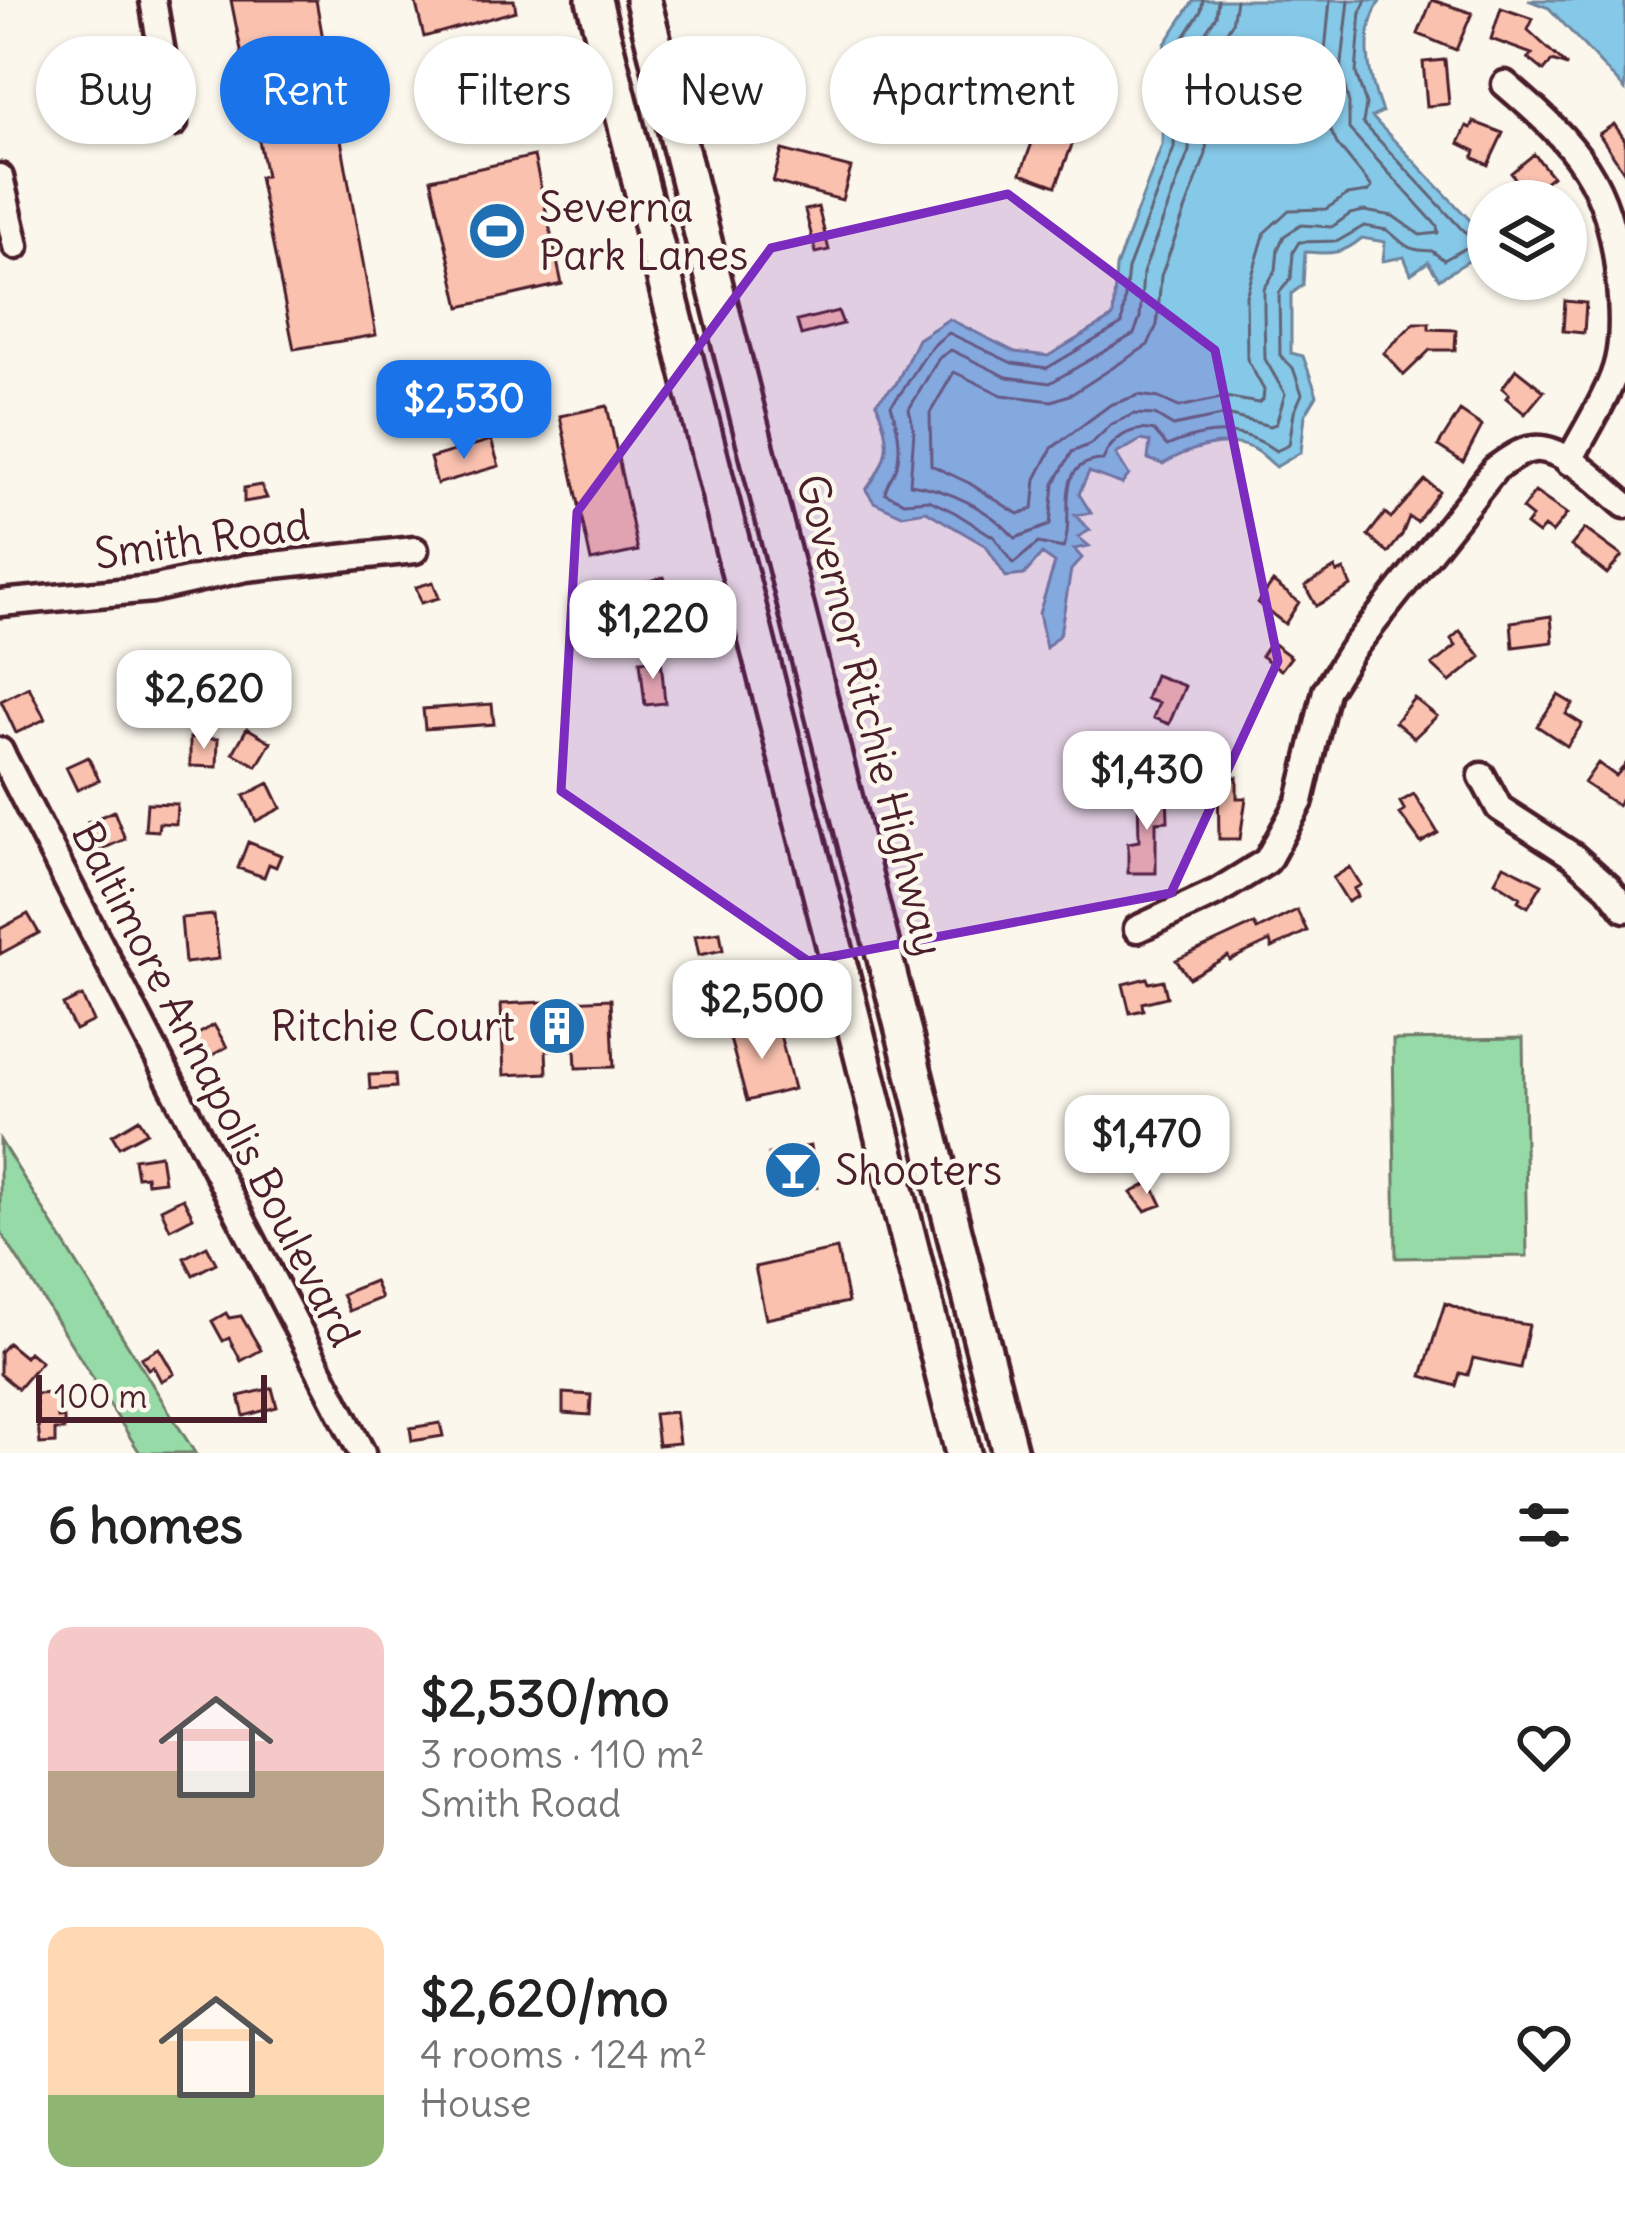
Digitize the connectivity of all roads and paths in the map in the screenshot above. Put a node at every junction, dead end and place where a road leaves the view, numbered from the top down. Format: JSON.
{"nodes":[{"id":1,"x":153,"y":0,"type":"edge"},
{"id":2,"x":594,"y":0,"type":"edge"},
{"id":3,"x":643,"y":0,"type":"edge"},
{"id":4,"x":159,"y":36,"type":"edge"},
{"id":5,"x":1505,"y":84,"type":"dead end"},
{"id":6,"x":0,"y":177,"type":"edge"},
{"id":7,"x":16,"y":246,"type":"dead end"},
{"id":8,"x":1569,"y":461,"type":"junction"},
{"id":9,"x":1625,"y":505,"type":"edge"},
{"id":10,"x":416,"y":550,"type":"dead end"},
{"id":11,"x":0,"y":603,"type":"edge"},
{"id":12,"x":0,"y":751,"type":"edge"},
{"id":13,"x":1482,"y":776,"type":"dead end"},
{"id":14,"x":1625,"y":910,"type":"edge"},
{"id":15,"x":1137,"y":928,"type":"dead end"},
{"id":16,"x":362,"y":1453,"type":"edge"},
{"id":17,"x":963,"y":1453,"type":"edge"},
{"id":18,"x":1010,"y":1453,"type":"edge"}],
"edges":[{"from":1,"to":4,"type":"street"},
{"from":2,"to":17,"type":"highway"},
{"from":3,"to":18,"type":"highway","name":"Governor Ritchie Highway"},
{"from":5,"to":8,"type":"street"},
{"from":6,"to":7,"type":"street"},
{"from":8,"to":9,"type":"street"},
{"from":8,"to":15,"type":"street"},
{"from":10,"to":11,"type":"street","name":"Smith Road"},
{"from":12,"to":16,"type":"street","name":"Baltimore Annapolis Boulevard"},
{"from":13,"to":14,"type":"street"}]}
